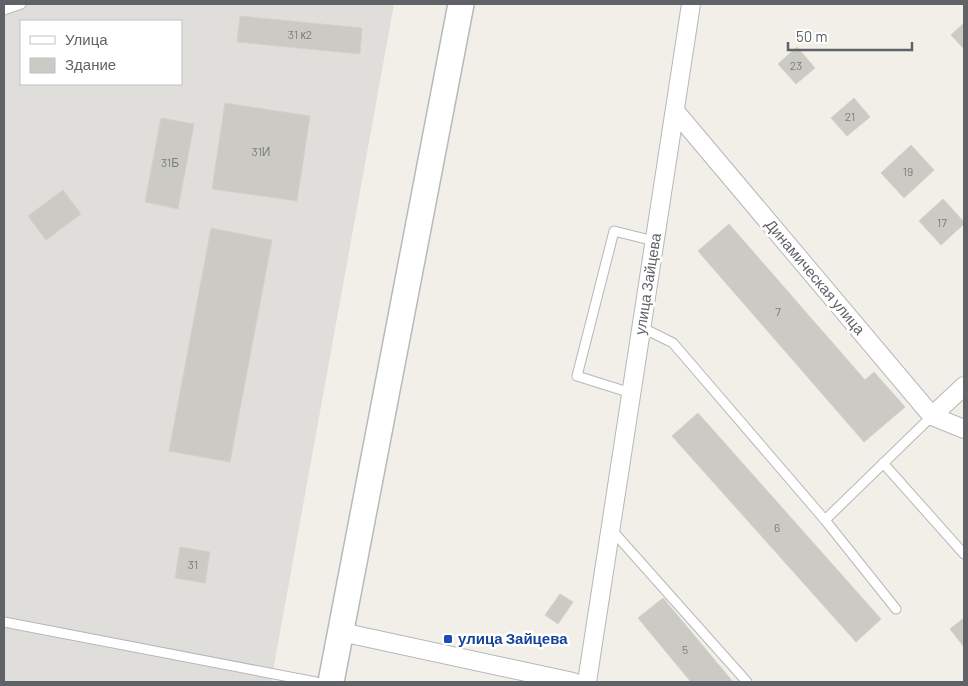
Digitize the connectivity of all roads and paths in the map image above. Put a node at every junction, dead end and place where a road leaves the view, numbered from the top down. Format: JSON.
{"nodes":[{"id":1,"x":21,"y":4,"type":"edge"},
{"id":2,"x":461,"y":4,"type":"edge"},
{"id":3,"x":691,"y":4,"type":"edge"},
{"id":4,"x":4,"y":10,"type":"edge"},
{"id":5,"x":675,"y":111,"type":"junction"},
{"id":6,"x":654,"y":241,"type":"junction"},
{"id":7,"x":641,"y":327,"type":"junction"},
{"id":8,"x":964,"y":386,"type":"edge"},
{"id":9,"x":631,"y":393,"type":"junction"},
{"id":10,"x":932,"y":416,"type":"junction"},
{"id":11,"x":964,"y":429,"type":"edge"},
{"id":12,"x":883,"y":463,"type":"junction"},
{"id":13,"x":825,"y":520,"type":"junction"},
{"id":14,"x":610,"y":528,"type":"junction"},
{"id":15,"x":964,"y":554,"type":"edge"},
{"id":16,"x":896,"y":609,"type":"dead end"},
{"id":17,"x":4,"y":622,"type":"edge"},
{"id":18,"x":341,"y":632,"type":"junction"},
{"id":19,"x":316,"y":682,"type":"edge"},
{"id":20,"x":331,"y":682,"type":"edge"},
{"id":21,"x":573,"y":682,"type":"edge"},
{"id":22,"x":587,"y":682,"type":"edge"},
{"id":23,"x":747,"y":682,"type":"edge"}],
"edges":[{"from":1,"to":4,"type":"lane"},
{"from":2,"to":18,"type":"street"},
{"from":3,"to":5,"type":"street","name":"улица Зайцева"},
{"from":5,"to":6,"type":"street","name":"улица Зайцева"},
{"from":5,"to":10,"type":"street","name":"Динамическая улица"},
{"from":6,"to":7,"type":"street","name":"улица Зайцева"},
{"from":6,"to":9,"type":"lane"},
{"from":7,"to":9,"type":"street","name":"улица Зайцева"},
{"from":7,"to":13,"type":"lane"},
{"from":8,"to":10,"type":"street"},
{"from":9,"to":14,"type":"street","name":"улица Зайцева"},
{"from":10,"to":11,"type":"street","name":"Динамическая улица"},
{"from":10,"to":12,"type":"lane"},
{"from":12,"to":13,"type":"lane"},
{"from":12,"to":15,"type":"lane"},
{"from":13,"to":16,"type":"lane"},
{"from":14,"to":22,"type":"street","name":"улица Зайцева"},
{"from":14,"to":23,"type":"lane"},
{"from":17,"to":19,"type":"lane"},
{"from":18,"to":20,"type":"street"},
{"from":18,"to":21,"type":"street"}]}
